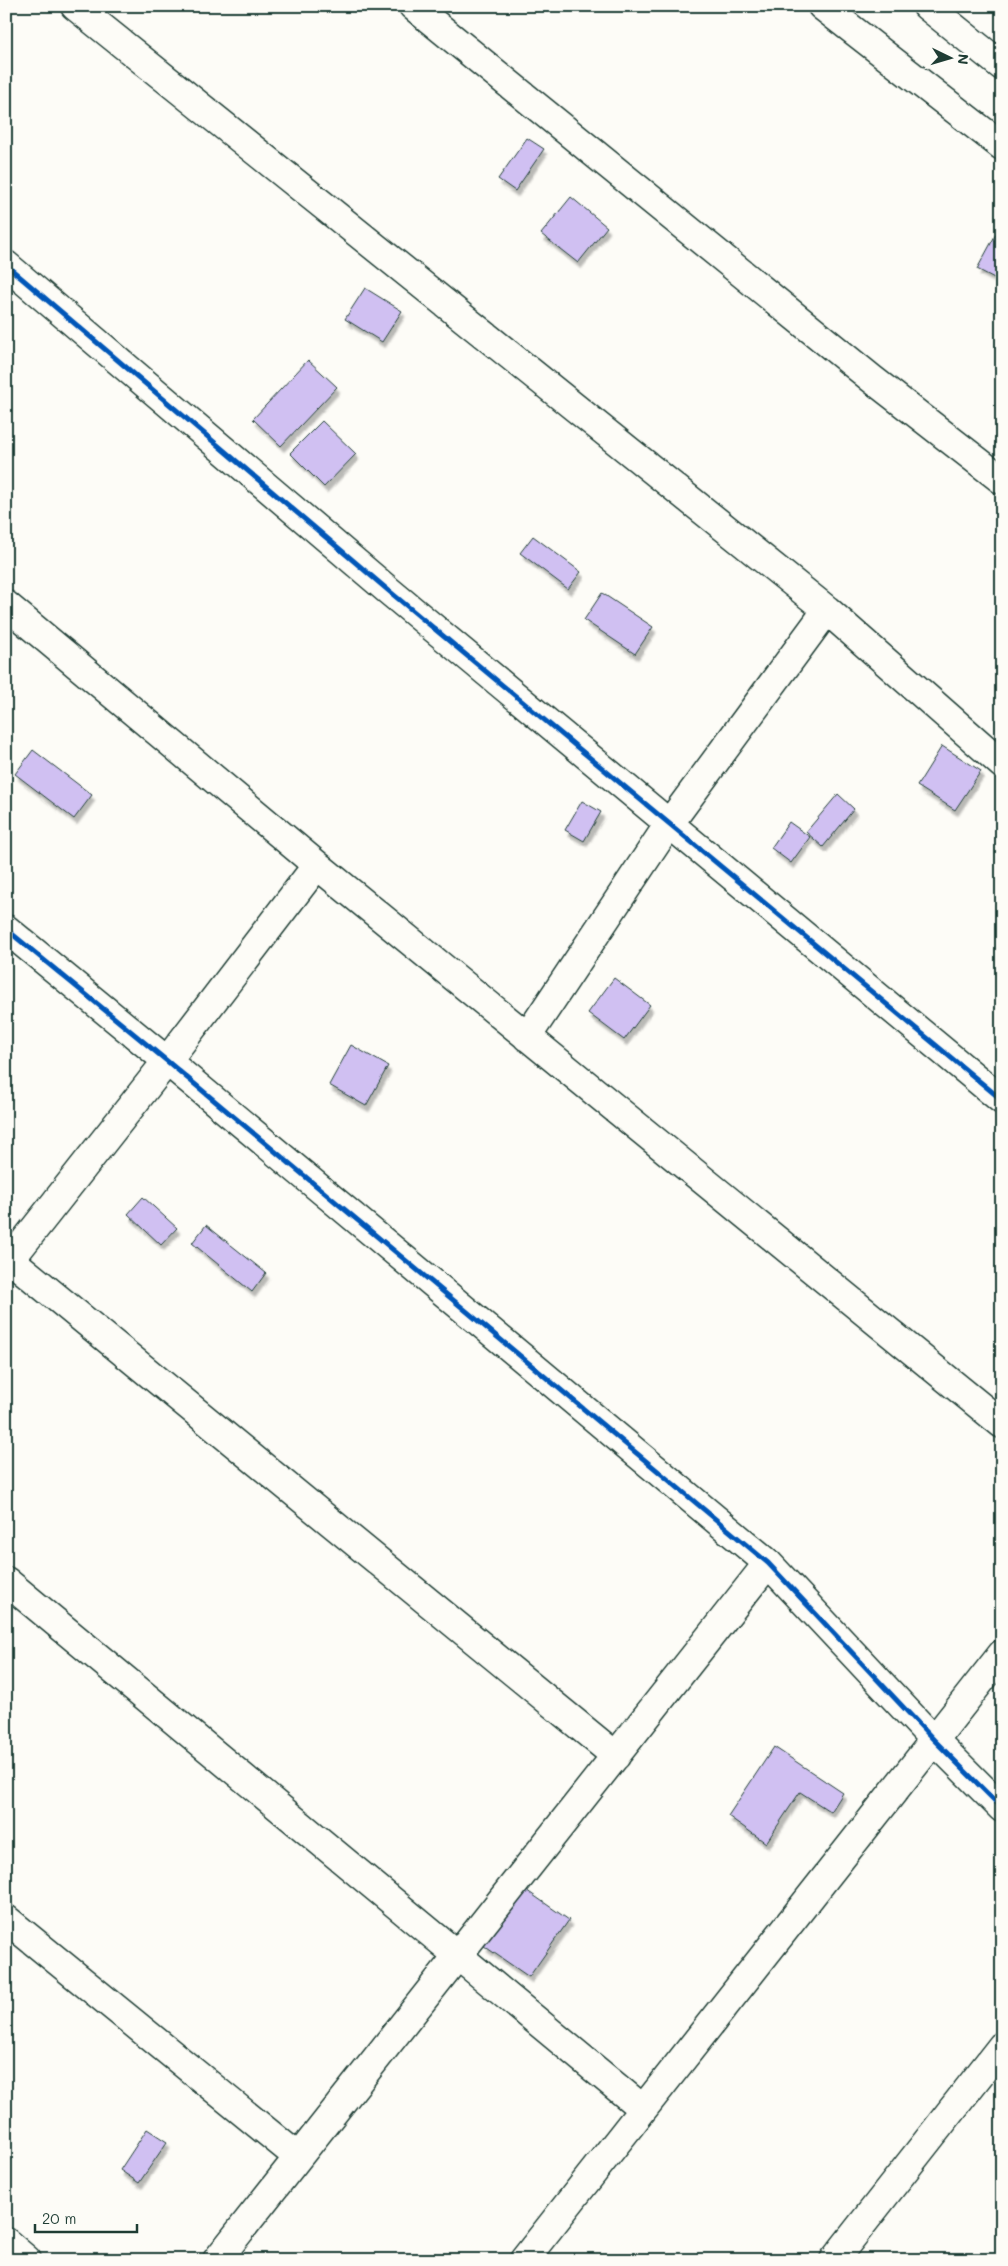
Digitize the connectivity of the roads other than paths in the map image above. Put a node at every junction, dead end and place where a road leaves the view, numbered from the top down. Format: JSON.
{"nodes":[{"id":1,"x":75,"y":6,"type":"edge"},
{"id":2,"x":413,"y":6,"type":"edge"},
{"id":3,"x":822,"y":6,"type":"edge"},
{"id":4,"x":927,"y":6,"type":"edge"},
{"id":5,"x":1002,"y":66,"type":"edge"},
{"id":6,"x":1002,"y":146,"type":"edge"},
{"id":7,"x":6,"y":265,"type":"edge"},
{"id":8,"x":1002,"y":480,"type":"edge"},
{"id":9,"x":6,"y":605,"type":"edge"},
{"id":10,"x":827,"y":610,"type":"junction"},
{"id":11,"x":1002,"y":764,"type":"edge"},
{"id":12,"x":669,"y":824,"type":"junction"},
{"id":13,"x":318,"y":865,"type":"junction"},
{"id":14,"x":6,"y":929,"type":"edge"},
{"id":15,"x":528,"y":1037,"type":"junction"},
{"id":16,"x":167,"y":1061,"type":"junction"},
{"id":17,"x":1002,"y":1100,"type":"edge"},
{"id":18,"x":8,"y":1260,"type":"edge"},
{"id":19,"x":1002,"y":1424,"type":"edge"},
{"id":20,"x":768,"y":1563,"type":"junction"},
{"id":21,"x":6,"y":1582,"type":"edge"},
{"id":22,"x":1002,"y":1654,"type":"edge"},
{"id":23,"x":934,"y":1740,"type":"junction"},
{"id":24,"x":616,"y":1756,"type":"junction"},
{"id":25,"x":1002,"y":1808,"type":"edge"},
{"id":26,"x":6,"y":1918,"type":"edge"},
{"id":27,"x":458,"y":1956,"type":"junction"},
{"id":28,"x":1002,"y":2046,"type":"edge"},
{"id":29,"x":643,"y":2109,"type":"junction"},
{"id":30,"x":298,"y":2157,"type":"junction"},
{"id":31,"x":6,"y":2242,"type":"edge"},
{"id":32,"x":27,"y":2260,"type":"edge"},
{"id":33,"x":217,"y":2260,"type":"edge"},
{"id":34,"x":524,"y":2260,"type":"edge"},
{"id":35,"x":834,"y":2260,"type":"edge"}],
"edges":[{"from":1,"to":10,"type":"street"},
{"from":2,"to":8,"type":"street"},
{"from":3,"to":6,"type":"street"},
{"from":4,"to":5,"type":"street"},
{"from":7,"to":12,"type":"street"},
{"from":9,"to":13,"type":"street"},
{"from":10,"to":11,"type":"street"},
{"from":10,"to":12,"type":"street"},
{"from":12,"to":15,"type":"street"},
{"from":12,"to":17,"type":"street"},
{"from":13,"to":15,"type":"street"},
{"from":13,"to":16,"type":"street"},
{"from":14,"to":16,"type":"street"},
{"from":15,"to":19,"type":"street"},
{"from":16,"to":18,"type":"street"},
{"from":16,"to":20,"type":"street"},
{"from":18,"to":24,"type":"street"},
{"from":20,"to":23,"type":"street"},
{"from":20,"to":24,"type":"street"},
{"from":21,"to":27,"type":"street"},
{"from":22,"to":23,"type":"street"},
{"from":23,"to":25,"type":"street"},
{"from":23,"to":29,"type":"street"},
{"from":24,"to":27,"type":"street"},
{"from":26,"to":30,"type":"street"},
{"from":27,"to":29,"type":"street"},
{"from":27,"to":30,"type":"street"},
{"from":28,"to":35,"type":"street"},
{"from":29,"to":34,"type":"street"},
{"from":30,"to":33,"type":"street"},
{"from":31,"to":32,"type":"street"}]}
